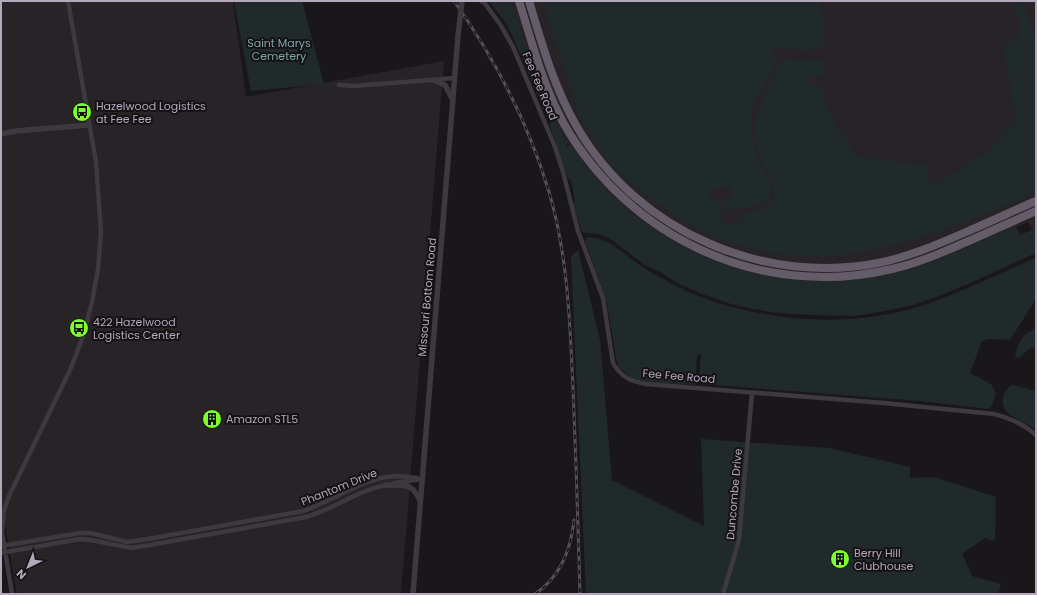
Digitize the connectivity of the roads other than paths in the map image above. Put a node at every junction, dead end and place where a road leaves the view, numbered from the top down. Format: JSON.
{"nodes":[{"id":1,"x":68,"y":1,"type":"edge"},
{"id":2,"x":483,"y":1,"type":"edge"},
{"id":3,"x":519,"y":1,"type":"edge"},
{"id":4,"x":529,"y":1,"type":"edge"},
{"id":5,"x":462,"y":2,"type":"edge"},
{"id":6,"x":455,"y":78,"type":"junction"},
{"id":7,"x":433,"y":80,"type":"junction"},
{"id":8,"x":339,"y":85,"type":"dead end"},
{"id":9,"x":454,"y":100,"type":"junction"},
{"id":10,"x":88,"y":125,"type":"junction"},
{"id":11,"x":1,"y":134,"type":"edge"},
{"id":12,"x":1036,"y":201,"type":"edge"},
{"id":13,"x":1036,"y":211,"type":"edge"},
{"id":14,"x":752,"y":393,"type":"junction"},
{"id":15,"x":1036,"y":435,"type":"edge"},
{"id":16,"x":422,"y":479,"type":"junction"},
{"id":17,"x":384,"y":485,"type":"junction"},
{"id":18,"x":420,"y":502,"type":"junction"},
{"id":19,"x":3,"y":546,"type":"edge"},
{"id":20,"x":3,"y":553,"type":"edge"},
{"id":21,"x":12,"y":594,"type":"edge"},
{"id":22,"x":413,"y":594,"type":"edge"},
{"id":23,"x":723,"y":594,"type":"edge"}],
"edges":[{"from":1,"to":10,"type":"street"},
{"from":2,"to":14,"type":"street","name":"Fee Fee Road"},
{"from":3,"to":13,"type":"highway"},
{"from":4,"to":12,"type":"highway"},
{"from":5,"to":6,"type":"street","name":"Missouri Bottom Road","bridge":true},
{"from":6,"to":7,"type":"street"},
{"from":6,"to":9,"type":"street","name":"Missouri Bottom Road"},
{"from":7,"to":8,"type":"street"},
{"from":7,"to":9,"type":"street"},
{"from":9,"to":16,"type":"street","name":"Missouri Bottom Road"},
{"from":10,"to":11,"type":"street"},
{"from":10,"to":19,"type":"street"},
{"from":14,"to":15,"type":"street","name":"Fee Fee Road"},
{"from":14,"to":23,"type":"street","name":"Duncombe Drive"},
{"from":16,"to":17,"type":"street","name":"Phantom Drive"},
{"from":16,"to":18,"type":"street","name":"Missouri Bottom Road"},
{"from":16,"to":19,"type":"street","name":"Phantom Drive"},
{"from":17,"to":18,"type":"street"},
{"from":17,"to":20,"type":"street","name":"Phantom Drive"},
{"from":18,"to":22,"type":"street","name":"Missouri Bottom Road"},
{"from":19,"to":20,"type":"street"},
{"from":20,"to":21,"type":"street"}]}
